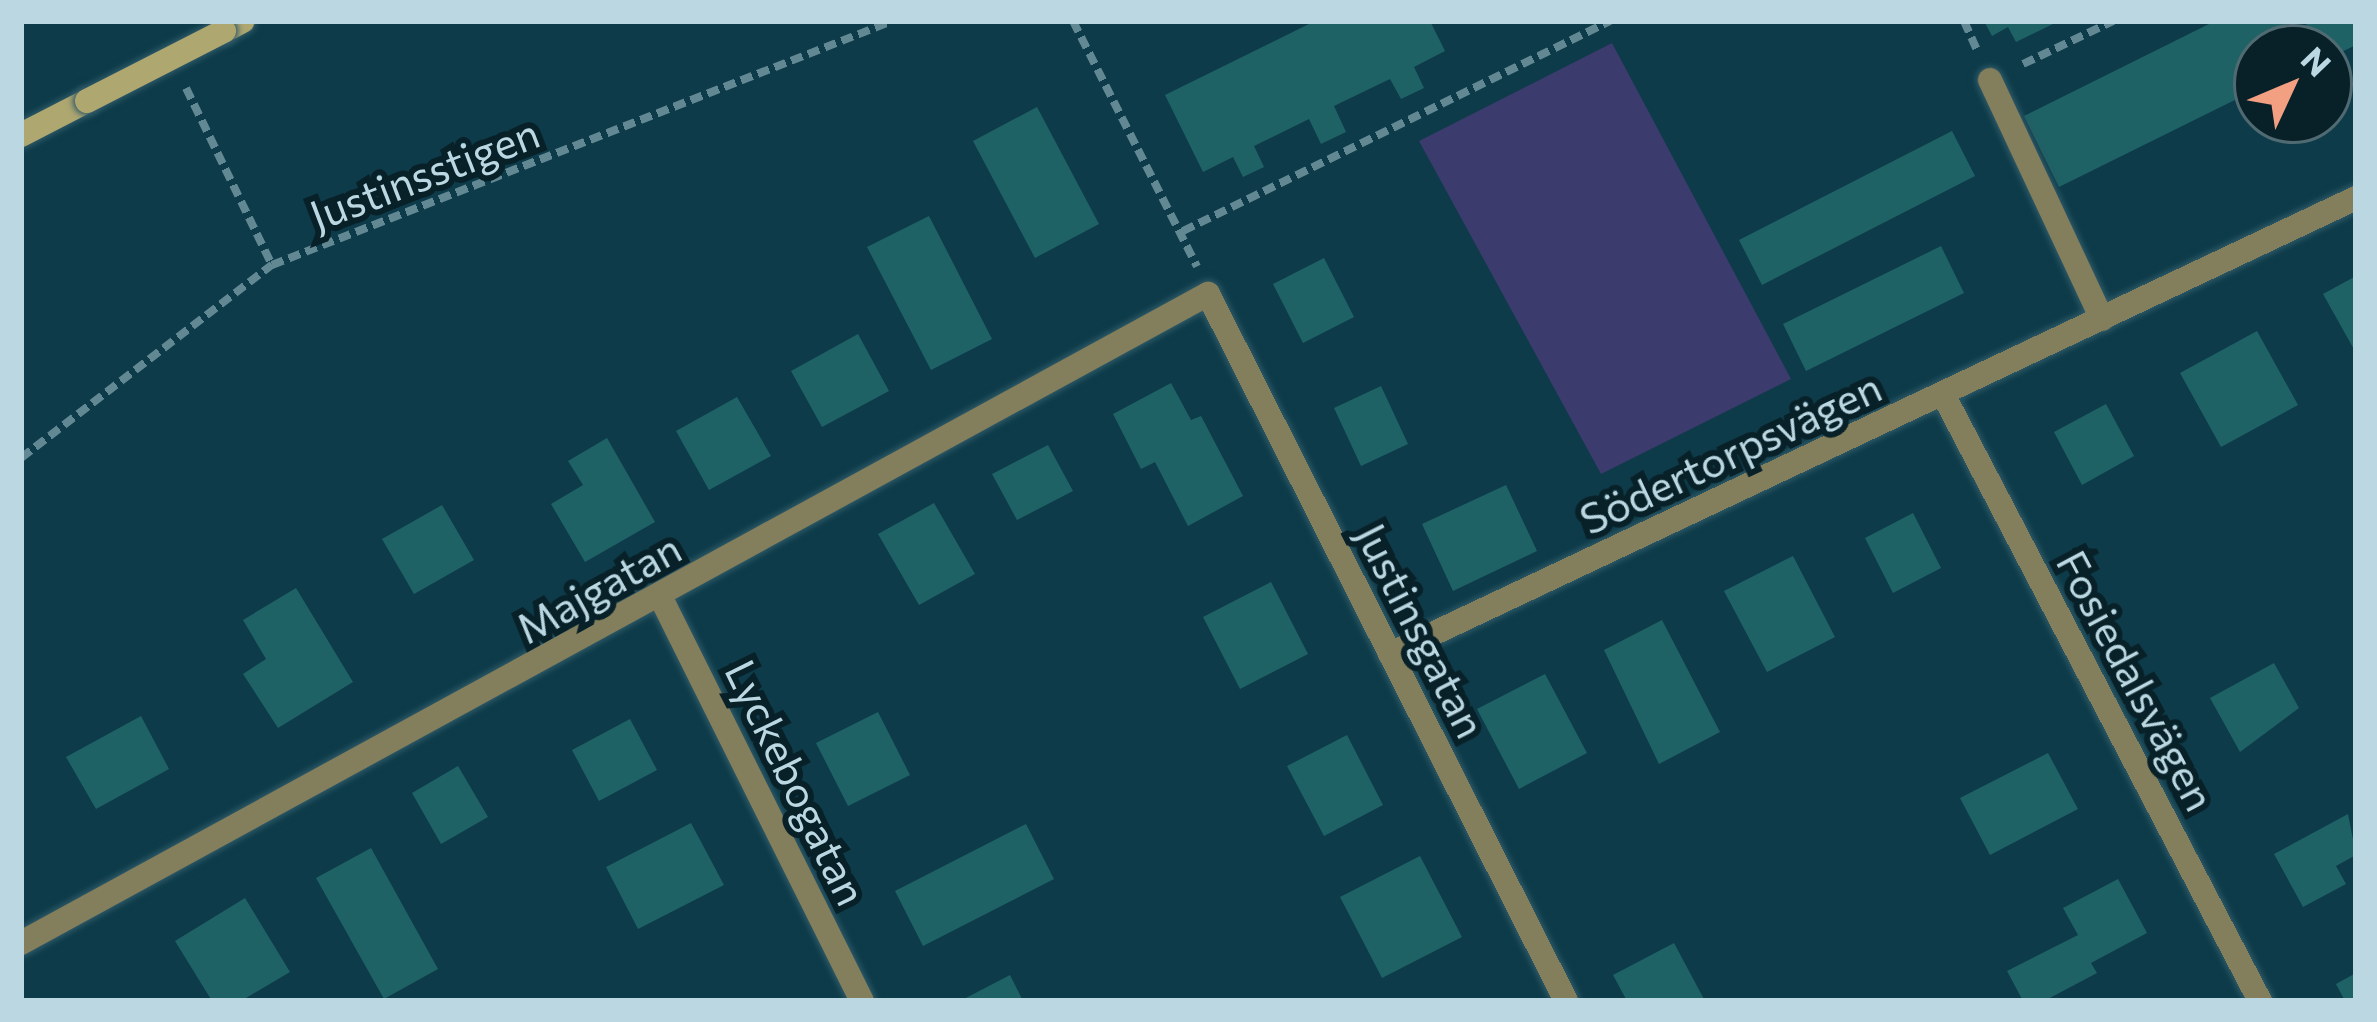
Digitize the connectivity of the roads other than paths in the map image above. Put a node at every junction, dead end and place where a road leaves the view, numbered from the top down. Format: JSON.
{"nodes":[{"id":1,"x":234,"y":26,"type":"edge"},
{"id":2,"x":1990,"y":80,"type":"road end"},
{"id":3,"x":21,"y":135,"type":"edge"},
{"id":4,"x":2356,"y":198,"type":"edge"},
{"id":5,"x":1208,"y":294,"type":"joint"},
{"id":6,"x":2102,"y":320,"type":"junction"},
{"id":7,"x":1944,"y":396,"type":"junction"},
{"id":8,"x":661,"y":598,"type":"junction"},
{"id":9,"x":1390,"y":653,"type":"junction"},
{"id":10,"x":21,"y":943,"type":"edge"},
{"id":11,"x":862,"y":1001,"type":"edge"},
{"id":12,"x":1566,"y":1001,"type":"edge"},
{"id":13,"x":2260,"y":1001,"type":"edge"}],
"edges":[{"from":1,"to":3,"type":"main road","bridge":true},
{"from":2,"to":6,"type":"street"},
{"from":4,"to":6,"type":"street","name":"Södertorpsvägen"},
{"from":5,"to":8,"type":"street","name":"Majgatan"},
{"from":5,"to":9,"type":"street","name":"Justinsgatan"},
{"from":6,"to":7,"type":"street","name":"Södertorpsvägen"},
{"from":7,"to":9,"type":"street","name":"Södertorpsvägen"},
{"from":7,"to":13,"type":"street","name":"Fosiedalsvägen"},
{"from":8,"to":10,"type":"street","name":"Majgatan"},
{"from":8,"to":11,"type":"street","name":"Lyckebogatan"},
{"from":9,"to":12,"type":"street","name":"Justinsgatan"}]}
